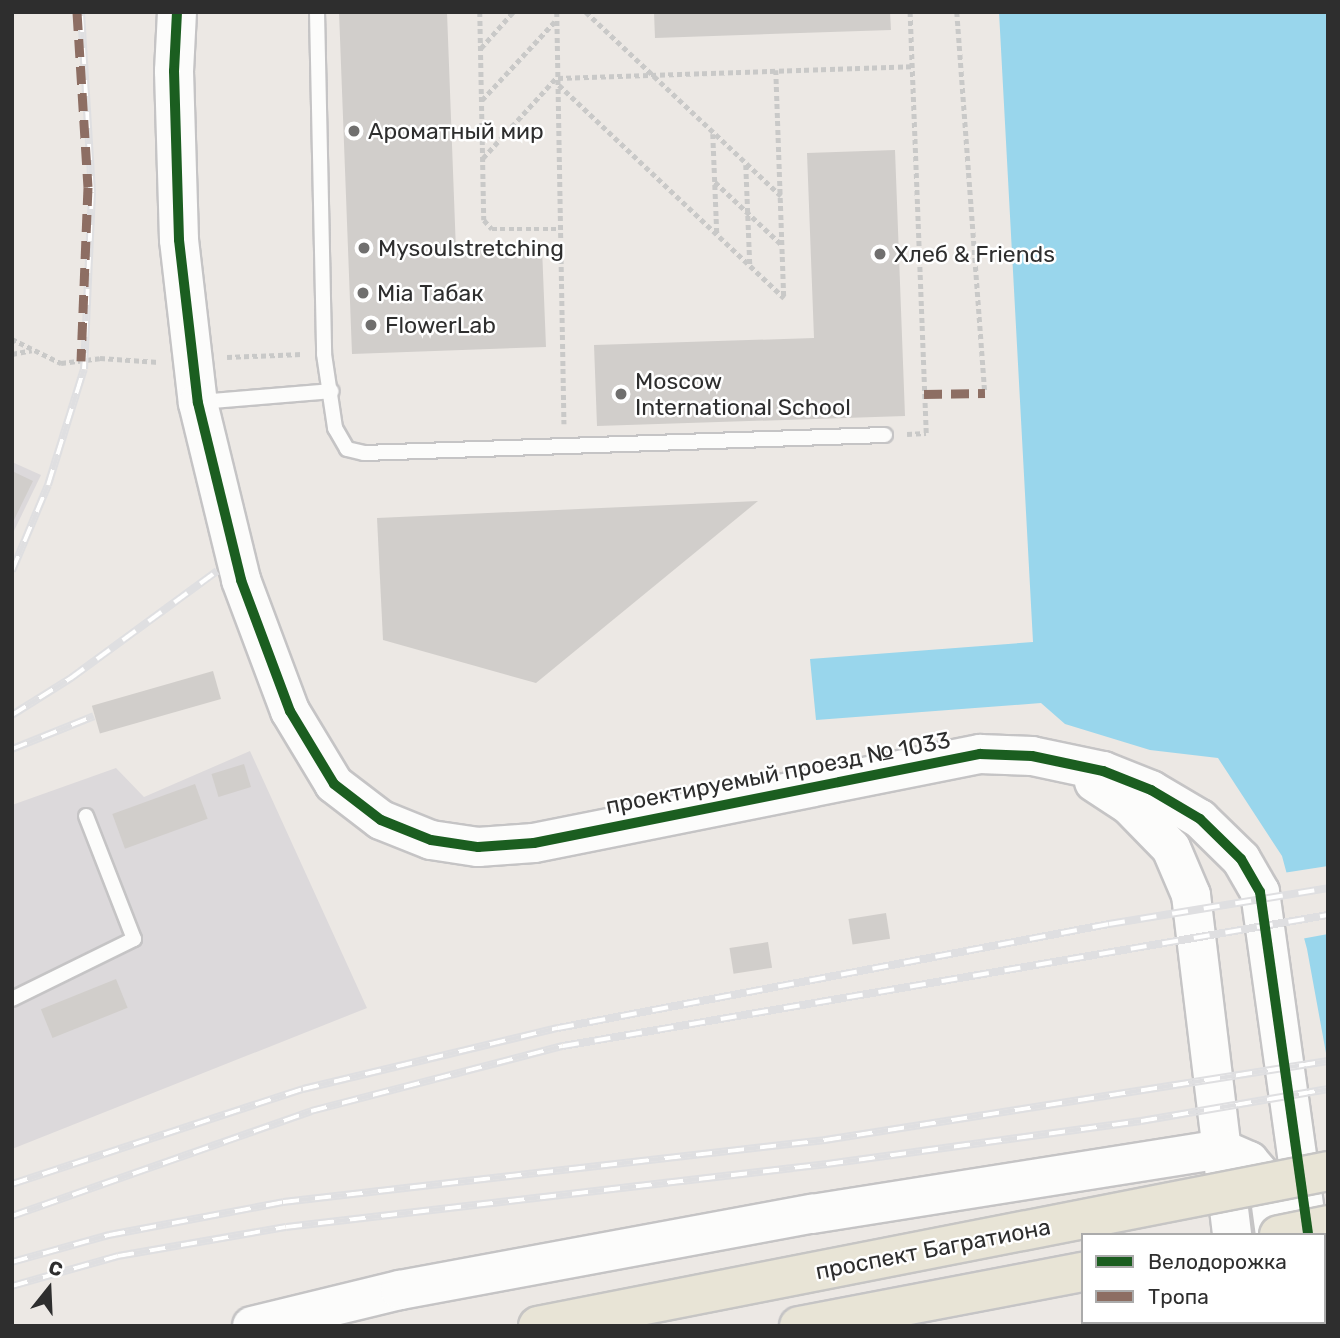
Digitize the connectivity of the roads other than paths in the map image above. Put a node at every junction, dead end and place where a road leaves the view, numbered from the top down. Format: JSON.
{"nodes":[{"id":1,"x":177,"y":12,"type":"edge"},
{"id":2,"x":317,"y":12,"type":"edge"},
{"id":3,"x":332,"y":391,"type":"junction"},
{"id":4,"x":198,"y":403,"type":"junction"},
{"id":5,"x":885,"y":435,"type":"road end"},
{"id":6,"x":1032,"y":756,"type":"junction"},
{"id":7,"x":86,"y":816,"type":"dead end"},
{"id":8,"x":12,"y":999,"type":"edge"},
{"id":9,"x":1222,"y":1149,"type":"junction"},
{"id":10,"x":1328,"y":1171,"type":"edge"},
{"id":11,"x":1328,"y":1226,"type":"edge"},
{"id":12,"x":1232,"y":1233,"type":"edge"},
{"id":13,"x":1277,"y":1233,"type":"edge"},
{"id":14,"x":1288,"y":1233,"type":"edge"},
{"id":15,"x":1308,"y":1233,"type":"edge"},
{"id":16,"x":1081,"y":1272,"type":"edge"},
{"id":17,"x":252,"y":1326,"type":"edge"},
{"id":18,"x":538,"y":1326,"type":"edge"},
{"id":19,"x":799,"y":1326,"type":"edge"}],
"edges":[{"from":1,"to":4,"type":"street","name":"проектируемый проезд № 1033"},
{"from":2,"to":3,"type":"lane"},
{"from":3,"to":4,"type":"lane"},
{"from":3,"to":5,"type":"lane"},
{"from":4,"to":6,"type":"street","name":"проектируемый проезд № 1033"},
{"from":6,"to":9,"type":"street","name":"проектируемый проезд № 1033"},
{"from":6,"to":15,"type":"street","name":"проектируемый проезд № 1033"},
{"from":7,"to":8,"type":"lane"},
{"from":9,"to":12,"type":"street","name":"проектируемый проезд № 1033"},
{"from":9,"to":13,"type":"street"},
{"from":9,"to":17,"type":"street"},
{"from":10,"to":18,"type":"main road","name":"проспект Багратиона","bridge":true},
{"from":11,"to":14,"type":"main road","bridge":true},
{"from":16,"to":19,"type":"main road"}]}
